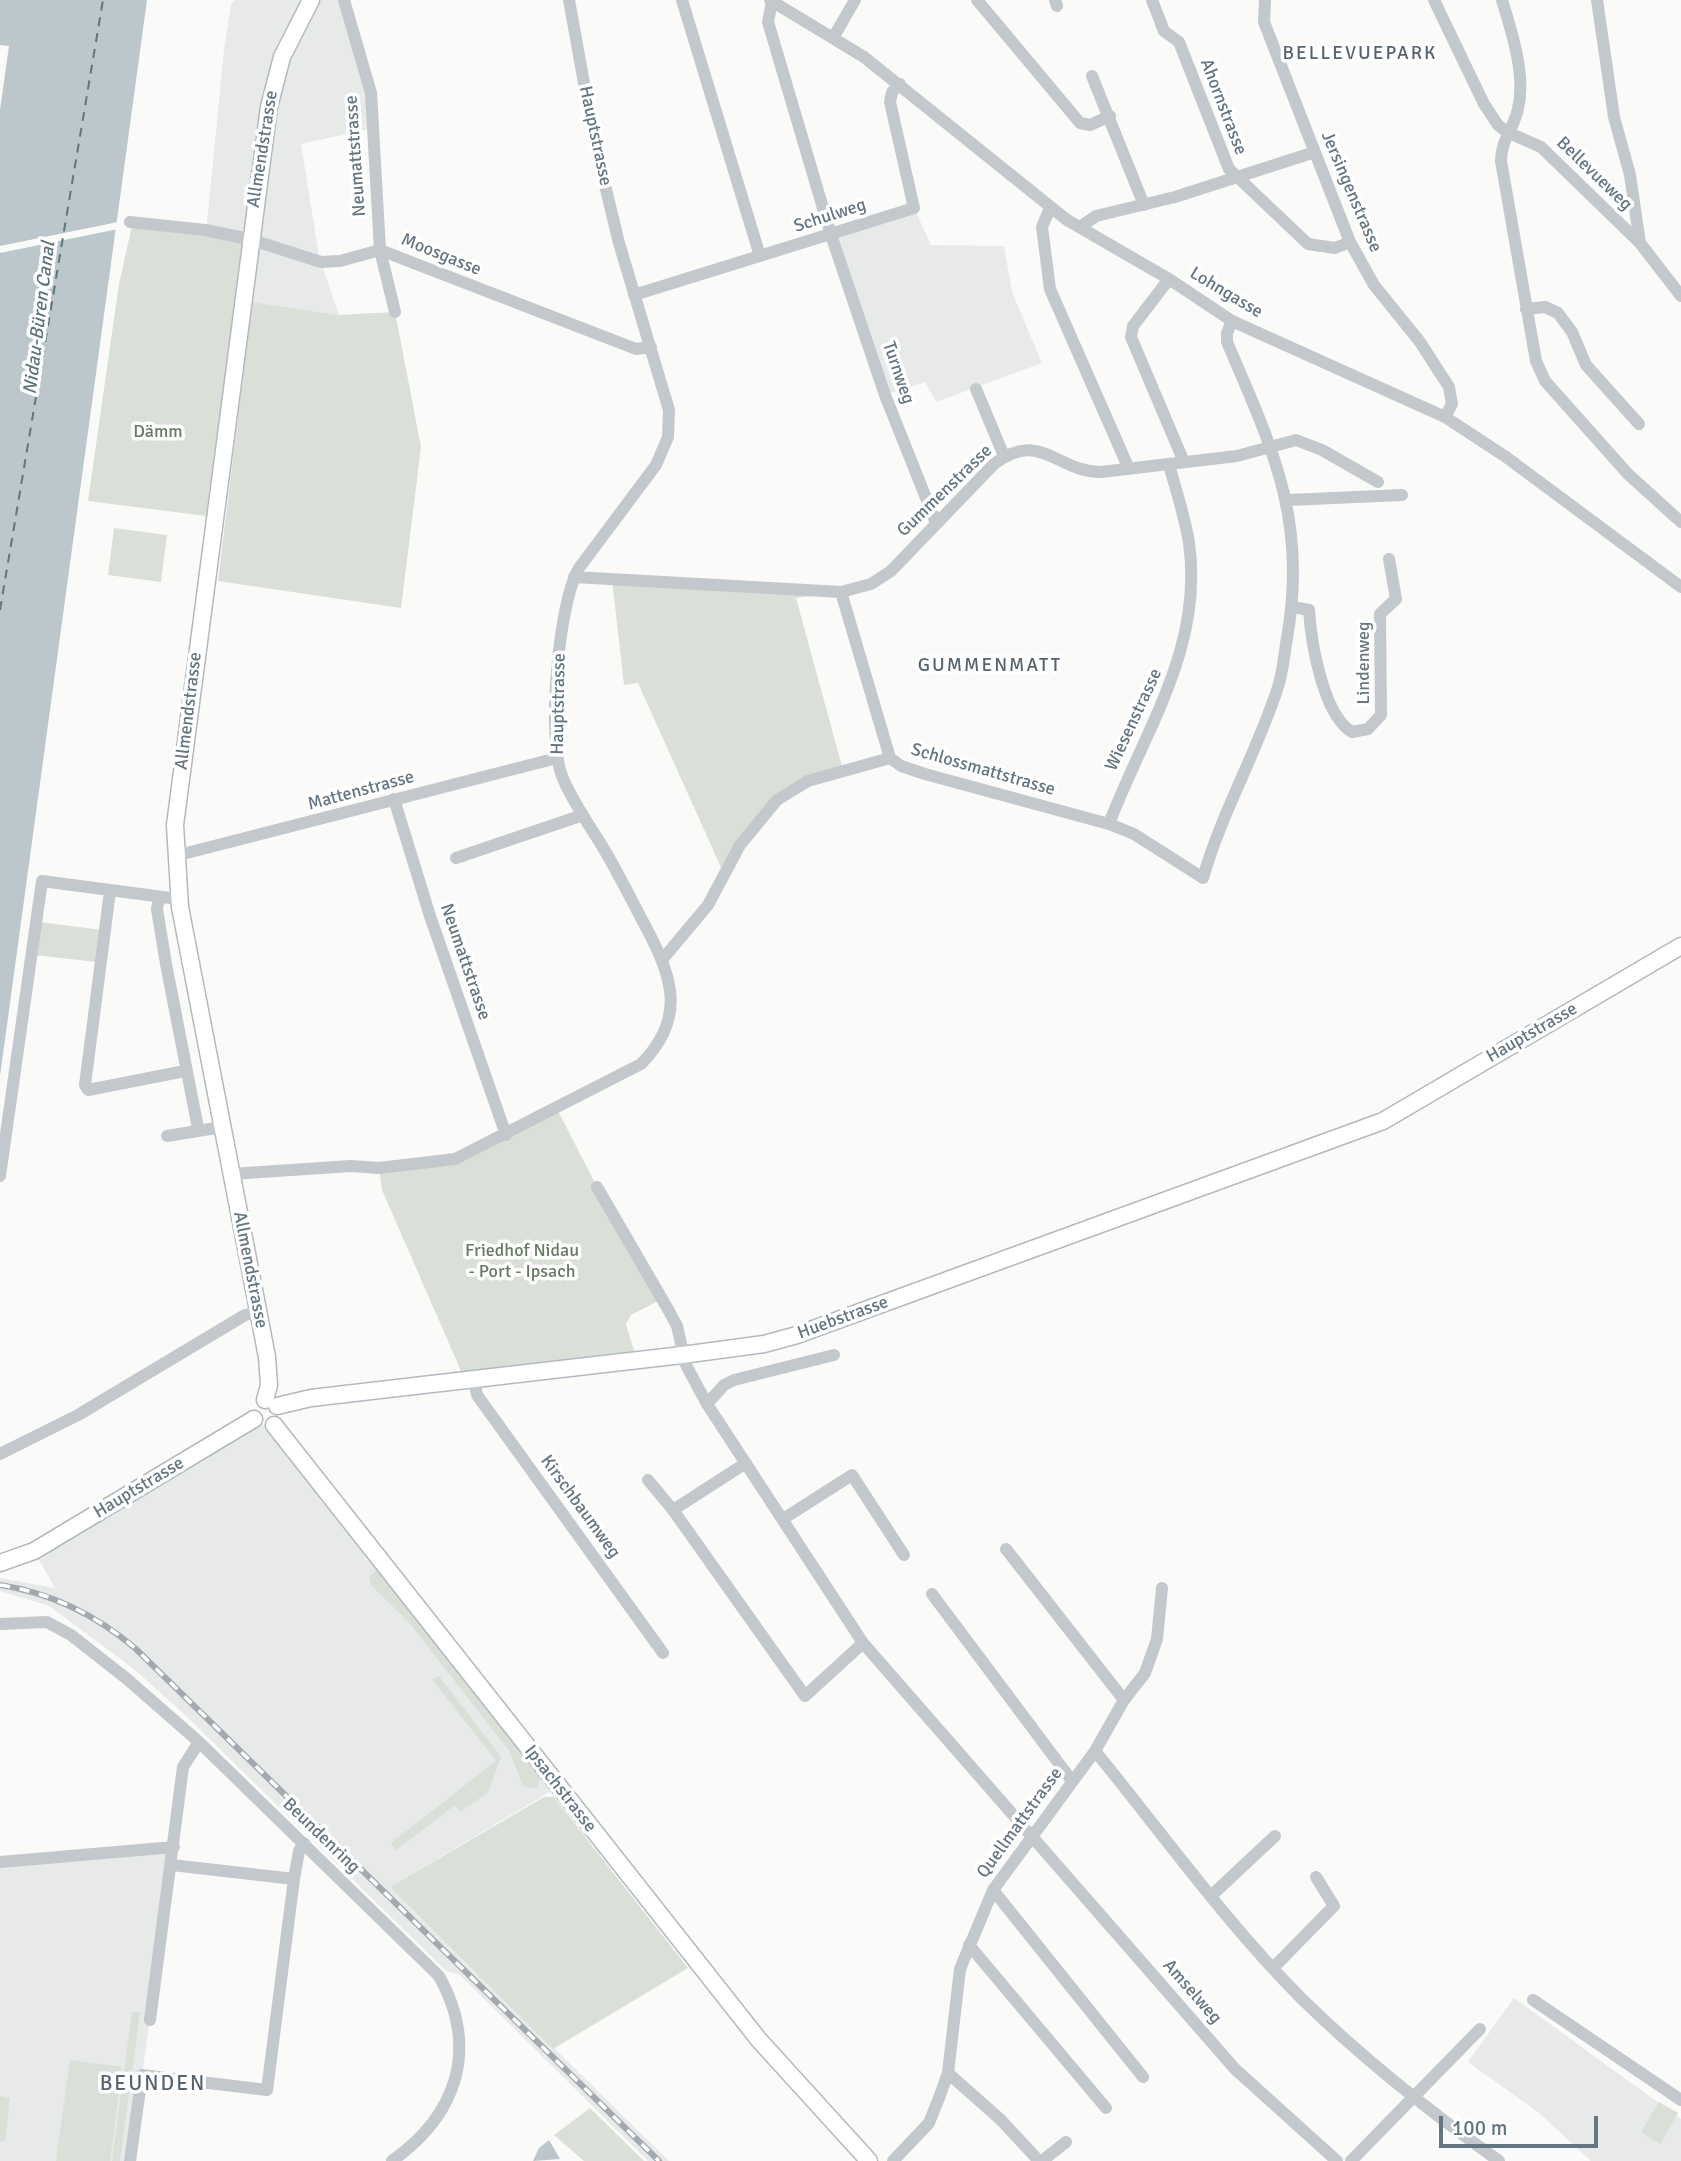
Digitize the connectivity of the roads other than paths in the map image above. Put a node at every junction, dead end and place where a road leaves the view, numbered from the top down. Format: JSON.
{"nodes":[{"id":1,"x":311,"y":0,"type":"edge"},
{"id":2,"x":344,"y":0,"type":"edge"},
{"id":3,"x":569,"y":0,"type":"edge"},
{"id":4,"x":682,"y":0,"type":"edge"},
{"id":5,"x":771,"y":0,"type":"edge"},
{"id":6,"x":855,"y":0,"type":"edge"},
{"id":7,"x":977,"y":0,"type":"edge"},
{"id":8,"x":1152,"y":0,"type":"edge"},
{"id":9,"x":1265,"y":0,"type":"edge"},
{"id":10,"x":1434,"y":0,"type":"edge"},
{"id":11,"x":1502,"y":0,"type":"edge"},
{"id":12,"x":1597,"y":0,"type":"edge"},
{"id":13,"x":834,"y":38,"type":"junction"},
{"id":14,"x":1092,"y":76,"type":"dead end"},
{"id":15,"x":900,"y":85,"type":"junction"},
{"id":16,"x":1110,"y":116,"type":"junction"},
{"id":17,"x":1507,"y":132,"type":"junction"},
{"id":18,"x":1315,"y":152,"type":"junction"},
{"id":19,"x":1237,"y":178,"type":"junction"},
{"id":20,"x":1144,"y":205,"type":"junction"},
{"id":21,"x":1050,"y":208,"type":"junction"},
{"id":22,"x":130,"y":222,"type":"dead end"},
{"id":23,"x":1080,"y":227,"type":"junction"},
{"id":24,"x":831,"y":235,"type":"junction"},
{"id":25,"x":249,"y":239,"type":"junction"},
{"id":26,"x":1350,"y":242,"type":"junction"},
{"id":27,"x":1640,"y":243,"type":"junction"},
{"id":28,"x":380,"y":250,"type":"junction"},
{"id":29,"x":760,"y":256,"type":"junction"},
{"id":30,"x":1169,"y":279,"type":"junction"},
{"id":31,"x":634,"y":295,"type":"junction"},
{"id":32,"x":1681,"y":296,"type":"edge"},
{"id":33,"x":1526,"y":309,"type":"junction"},
{"id":34,"x":395,"y":312,"type":"dead end"},
{"id":35,"x":1233,"y":321,"type":"junction"},
{"id":36,"x":651,"y":347,"type":"junction"},
{"id":37,"x":976,"y":388,"type":"dead end"},
{"id":38,"x":1445,"y":417,"type":"junction"},
{"id":39,"x":1639,"y":424,"type":"dead end"},
{"id":40,"x":1272,"y":448,"type":"junction"},
{"id":41,"x":1004,"y":456,"type":"junction"},
{"id":42,"x":1184,"y":462,"type":"junction"},
{"id":43,"x":1169,"y":465,"type":"junction"},
{"id":44,"x":1129,"y":468,"type":"junction"},
{"id":45,"x":1378,"y":482,"type":"dead end"},
{"id":46,"x":1402,"y":495,"type":"dead end"},
{"id":47,"x":1288,"y":500,"type":"junction"},
{"id":48,"x":1681,"y":522,"type":"edge"},
{"id":49,"x":936,"y":523,"type":"junction"},
{"id":50,"x":1389,"y":559,"type":"dead end"},
{"id":51,"x":574,"y":578,"type":"junction"},
{"id":52,"x":1681,"y":587,"type":"edge"},
{"id":53,"x":841,"y":592,"type":"junction"},
{"id":54,"x":1293,"y":607,"type":"junction"},
{"id":55,"x":556,"y":758,"type":"junction"},
{"id":56,"x":890,"y":758,"type":"junction"},
{"id":57,"x":394,"y":799,"type":"junction"},
{"id":58,"x":583,"y":815,"type":"junction"},
{"id":59,"x":1109,"y":824,"type":"junction"},
{"id":60,"x":175,"y":856,"type":"junction"},
{"id":61,"x":456,"y":858,"type":"dead end"},
{"id":62,"x":110,"y":891,"type":"junction"},
{"id":63,"x":159,"y":898,"type":"junction"},
{"id":64,"x":178,"y":899,"type":"junction"},
{"id":65,"x":1681,"y":946,"type":"edge"},
{"id":66,"x":662,"y":960,"type":"junction"},
{"id":67,"x":185,"y":1071,"type":"junction"},
{"id":68,"x":1383,"y":1121,"type":"joint"},
{"id":69,"x":222,"y":1127,"type":"junction"},
{"id":70,"x":198,"y":1129,"type":"junction"},
{"id":71,"x":506,"y":1135,"type":"junction"},
{"id":72,"x":167,"y":1136,"type":"dead end"},
{"id":73,"x":231,"y":1174,"type":"junction"},
{"id":74,"x":0,"y":1177,"type":"edge"},
{"id":75,"x":597,"y":1187,"type":"dead end"},
{"id":76,"x":258,"y":1312,"type":"junction"},
{"id":77,"x":834,"y":1355,"type":"dead end"},
{"id":78,"x":682,"y":1356,"type":"junction"},
{"id":79,"x":474,"y":1379,"type":"junction"},
{"id":80,"x":271,"y":1403,"type":"junction"},
{"id":81,"x":707,"y":1404,"type":"junction"},
{"id":82,"x":254,"y":1419,"type":"junction"},
{"id":83,"x":274,"y":1425,"type":"junction"},
{"id":84,"x":0,"y":1454,"type":"edge"},
{"id":85,"x":746,"y":1464,"type":"junction"},
{"id":86,"x":648,"y":1480,"type":"dead end"},
{"id":87,"x":673,"y":1510,"type":"junction"},
{"id":88,"x":783,"y":1519,"type":"junction"},
{"id":89,"x":1006,"y":1549,"type":"dead end"},
{"id":90,"x":904,"y":1555,"type":"dead end"},
{"id":91,"x":0,"y":1563,"type":"edge"},
{"id":92,"x":1162,"y":1588,"type":"dead end"},
{"id":93,"x":932,"y":1594,"type":"dead end"},
{"id":94,"x":0,"y":1624,"type":"edge"},
{"id":95,"x":863,"y":1643,"type":"junction"},
{"id":96,"x":663,"y":1653,"type":"dead end"},
{"id":97,"x":1124,"y":1700,"type":"junction"},
{"id":98,"x":199,"y":1742,"type":"junction"},
{"id":99,"x":1095,"y":1751,"type":"junction"},
{"id":100,"x":1072,"y":1781,"type":"junction"},
{"id":101,"x":1032,"y":1836,"type":"junction"},
{"id":102,"x":1275,"y":1836,"type":"dead end"},
{"id":103,"x":304,"y":1843,"type":"junction"},
{"id":104,"x":174,"y":1847,"type":"junction"},
{"id":105,"x":0,"y":1862,"type":"edge"},
{"id":106,"x":172,"y":1865,"type":"junction"},
{"id":107,"x":1317,"y":1877,"type":"dead end"},
{"id":108,"x":294,"y":1879,"type":"junction"},
{"id":109,"x":993,"y":1890,"type":"junction"},
{"id":110,"x":1211,"y":1896,"type":"junction"},
{"id":111,"x":969,"y":1945,"type":"junction"},
{"id":112,"x":1273,"y":1968,"type":"junction"},
{"id":113,"x":1533,"y":2000,"type":"dead end"},
{"id":114,"x":150,"y":2020,"type":"dead end"},
{"id":115,"x":1480,"y":2029,"type":"dead end"},
{"id":116,"x":948,"y":2073,"type":"junction"},
{"id":117,"x":1143,"y":2077,"type":"dead end"},
{"id":118,"x":1411,"y":2099,"type":"junction"},
{"id":119,"x":1681,"y":2100,"type":"edge"},
{"id":120,"x":1106,"y":2108,"type":"dead end"},
{"id":121,"x":1066,"y":2142,"type":"dead end"},
{"id":122,"x":130,"y":2161,"type":"edge"},
{"id":123,"x":392,"y":2161,"type":"edge"},
{"id":124,"x":869,"y":2161,"type":"edge"},
{"id":125,"x":893,"y":2161,"type":"edge"},
{"id":126,"x":1041,"y":2161,"type":"edge"},
{"id":127,"x":1337,"y":2161,"type":"edge"},
{"id":128,"x":1351,"y":2161,"type":"edge"},
{"id":129,"x":1499,"y":2161,"type":"edge"}],
"edges":[{"from":1,"to":25,"type":"main road","name":"Allmendstrasse"},
{"from":2,"to":28,"type":"street","name":"Neumattstrasse"},
{"from":3,"to":31,"type":"street","name":"Hauptstrasse"},
{"from":4,"to":29,"type":"street"},
{"from":5,"to":13,"type":"street","name":"Lohngasse"},
{"from":5,"to":24,"type":"street","name":"Turnweg"},
{"from":6,"to":13,"type":"street"},
{"from":7,"to":16,"type":"street"},
{"from":8,"to":19,"type":"street","name":"Ahornstrasse"},
{"from":9,"to":18,"type":"street","name":"Jersingenstrasse"},
{"from":10,"to":17,"type":"street"},
{"from":11,"to":17,"type":"street"},
{"from":12,"to":27,"type":"street"},
{"from":13,"to":15,"type":"street","name":"Lohngasse"},
{"from":14,"to":16,"type":"street"},
{"from":15,"to":21,"type":"street","name":"Lohngasse"},
{"from":15,"to":24,"type":"street","name":"Schulweg"},
{"from":16,"to":20,"type":"street"},
{"from":17,"to":27,"type":"street","name":"Bellevueweg"},
{"from":17,"to":33,"type":"street"},
{"from":18,"to":19,"type":"street"},
{"from":18,"to":26,"type":"street","name":"Jersingenstrasse"},
{"from":19,"to":20,"type":"street"},
{"from":19,"to":26,"type":"street","name":"Ahornstrasse"},
{"from":20,"to":23,"type":"street"},
{"from":21,"to":23,"type":"street","name":"Lohngasse"},
{"from":21,"to":44,"type":"street"},
{"from":22,"to":25,"type":"street","name":"Moosgasse"},
{"from":23,"to":30,"type":"street","name":"Lohngasse"},
{"from":24,"to":29,"type":"street","name":"Schulweg"},
{"from":24,"to":49,"type":"street","name":"Turnweg"},
{"from":25,"to":28,"type":"street","name":"Moosgasse"},
{"from":25,"to":60,"type":"main road","name":"Allmendstrasse"},
{"from":26,"to":38,"type":"street","name":"Jersingenstrasse"},
{"from":27,"to":32,"type":"street","name":"Bellevueweg"},
{"from":28,"to":34,"type":"street","name":"Neumattstrasse"},
{"from":28,"to":36,"type":"street","name":"Moosgasse"},
{"from":29,"to":31,"type":"street","name":"Schulweg"},
{"from":30,"to":35,"type":"street","name":"Lohngasse"},
{"from":30,"to":42,"type":"street"},
{"from":31,"to":36,"type":"street","name":"Hauptstrasse"},
{"from":33,"to":39,"type":"street"},
{"from":33,"to":48,"type":"street"},
{"from":35,"to":38,"type":"street","name":"Lohngasse"},
{"from":35,"to":40,"type":"street"},
{"from":36,"to":51,"type":"street","name":"Hauptstrasse"},
{"from":37,"to":41,"type":"street"},
{"from":38,"to":52,"type":"street","name":"Lohngasse"},
{"from":40,"to":42,"type":"street","name":"Gummenstrasse"},
{"from":40,"to":45,"type":"street","name":"Gummenstrasse"},
{"from":40,"to":47,"type":"street"},
{"from":41,"to":44,"type":"street","name":"Gummenstrasse"},
{"from":41,"to":49,"type":"street","name":"Gummenstrasse"},
{"from":42,"to":43,"type":"street","name":"Gummenstrasse"},
{"from":43,"to":44,"type":"street","name":"Gummenstrasse"},
{"from":43,"to":59,"type":"street","name":"Wiesenstrasse"},
{"from":46,"to":47,"type":"street"},
{"from":47,"to":54,"type":"street"},
{"from":49,"to":53,"type":"street","name":"Gummenstrasse"},
{"from":50,"to":54,"type":"street","name":"Lindenweg"},
{"from":51,"to":53,"type":"street","name":"Gummenstrasse"},
{"from":51,"to":55,"type":"street","name":"Hauptstrasse"},
{"from":53,"to":56,"type":"street"},
{"from":54,"to":59,"type":"street","name":"Schlossmattstrasse"},
{"from":55,"to":57,"type":"street","name":"Mattenstrasse"},
{"from":55,"to":58,"type":"street","name":"Hauptstrasse"},
{"from":56,"to":59,"type":"street","name":"Schlossmattstrasse"},
{"from":56,"to":66,"type":"street","name":"Schlossmattstrasse"},
{"from":57,"to":60,"type":"street","name":"Mattenstrasse"},
{"from":57,"to":71,"type":"street","name":"Neumattstrasse"},
{"from":58,"to":61,"type":"street"},
{"from":58,"to":66,"type":"street","name":"Hauptstrasse"},
{"from":60,"to":64,"type":"main road","name":"Allmendstrasse"},
{"from":62,"to":63,"type":"street"},
{"from":62,"to":67,"type":"street"},
{"from":62,"to":74,"type":"street"},
{"from":63,"to":64,"type":"street"},
{"from":63,"to":67,"type":"street"},
{"from":64,"to":69,"type":"main road","name":"Allmendstrasse"},
{"from":65,"to":68,"type":"main road","name":"Hauptstrasse"},
{"from":66,"to":71,"type":"street","name":"Hauptstrasse"},
{"from":67,"to":70,"type":"street"},
{"from":68,"to":78,"type":"main road","name":"Huebstrasse"},
{"from":69,"to":70,"type":"street"},
{"from":69,"to":73,"type":"main road","name":"Allmendstrasse"},
{"from":70,"to":72,"type":"street"},
{"from":71,"to":73,"type":"street","name":"Hauptstrasse"},
{"from":73,"to":76,"type":"main road","name":"Allmendstrasse"},
{"from":75,"to":78,"type":"street","name":"Amselweg"},
{"from":76,"to":80,"type":"main road","name":"Allmendstrasse"},
{"from":76,"to":84,"type":"street"},
{"from":77,"to":81,"type":"street"},
{"from":78,"to":79,"type":"main road","name":"Huebstrasse"},
{"from":78,"to":81,"type":"street","name":"Amselweg"},
{"from":79,"to":80,"type":"main road","name":"Huebstrasse"},
{"from":79,"to":96,"type":"street","name":"Kirschbaumweg"},
{"from":80,"to":82,"type":"main road","name":"Allmendstrasse"},
{"from":80,"to":83,"type":"main road"},
{"from":81,"to":85,"type":"street","name":"Amselweg"},
{"from":82,"to":83,"type":"main road"},
{"from":82,"to":91,"type":"main road","name":"Hauptstrasse"},
{"from":83,"to":124,"type":"main road","name":"Ipsachstrasse"},
{"from":85,"to":87,"type":"street"},
{"from":85,"to":88,"type":"street","name":"Amselweg"},
{"from":86,"to":87,"type":"street"},
{"from":87,"to":95,"type":"street"},
{"from":88,"to":90,"type":"street"},
{"from":88,"to":95,"type":"street","name":"Amselweg"},
{"from":89,"to":97,"type":"street"},
{"from":92,"to":97,"type":"street","name":"Quellmattstrasse"},
{"from":93,"to":100,"type":"street"},
{"from":94,"to":98,"type":"street","name":"Beundenring"},
{"from":95,"to":101,"type":"street","name":"Amselweg"},
{"from":97,"to":99,"type":"street","name":"Quellmattstrasse"},
{"from":98,"to":103,"type":"street","name":"Beundenring"},
{"from":98,"to":104,"type":"street"},
{"from":99,"to":100,"type":"street","name":"Quellmattstrasse"},
{"from":99,"to":110,"type":"street"},
{"from":100,"to":101,"type":"street","name":"Quellmattstrasse"},
{"from":101,"to":109,"type":"street","name":"Quellmattstrasse"},
{"from":101,"to":127,"type":"street","name":"Amselweg"},
{"from":102,"to":110,"type":"street"},
{"from":103,"to":108,"type":"street"},
{"from":103,"to":123,"type":"street","name":"Beundenring"},
{"from":104,"to":105,"type":"street"},
{"from":104,"to":106,"type":"street"},
{"from":106,"to":108,"type":"street"},
{"from":106,"to":114,"type":"street"},
{"from":107,"to":112,"type":"street"},
{"from":108,"to":122,"type":"street"},
{"from":109,"to":111,"type":"street","name":"Quellmattstrasse"},
{"from":109,"to":117,"type":"street"},
{"from":110,"to":112,"type":"street"},
{"from":111,"to":116,"type":"street","name":"Quellmattstrasse"},
{"from":111,"to":120,"type":"street"},
{"from":112,"to":118,"type":"street"},
{"from":113,"to":119,"type":"street"},
{"from":115,"to":118,"type":"street"},
{"from":116,"to":125,"type":"street","name":"Quellmattstrasse"},
{"from":116,"to":126,"type":"street"},
{"from":118,"to":128,"type":"street"},
{"from":118,"to":129,"type":"street"},
{"from":121,"to":126,"type":"street"}]}
